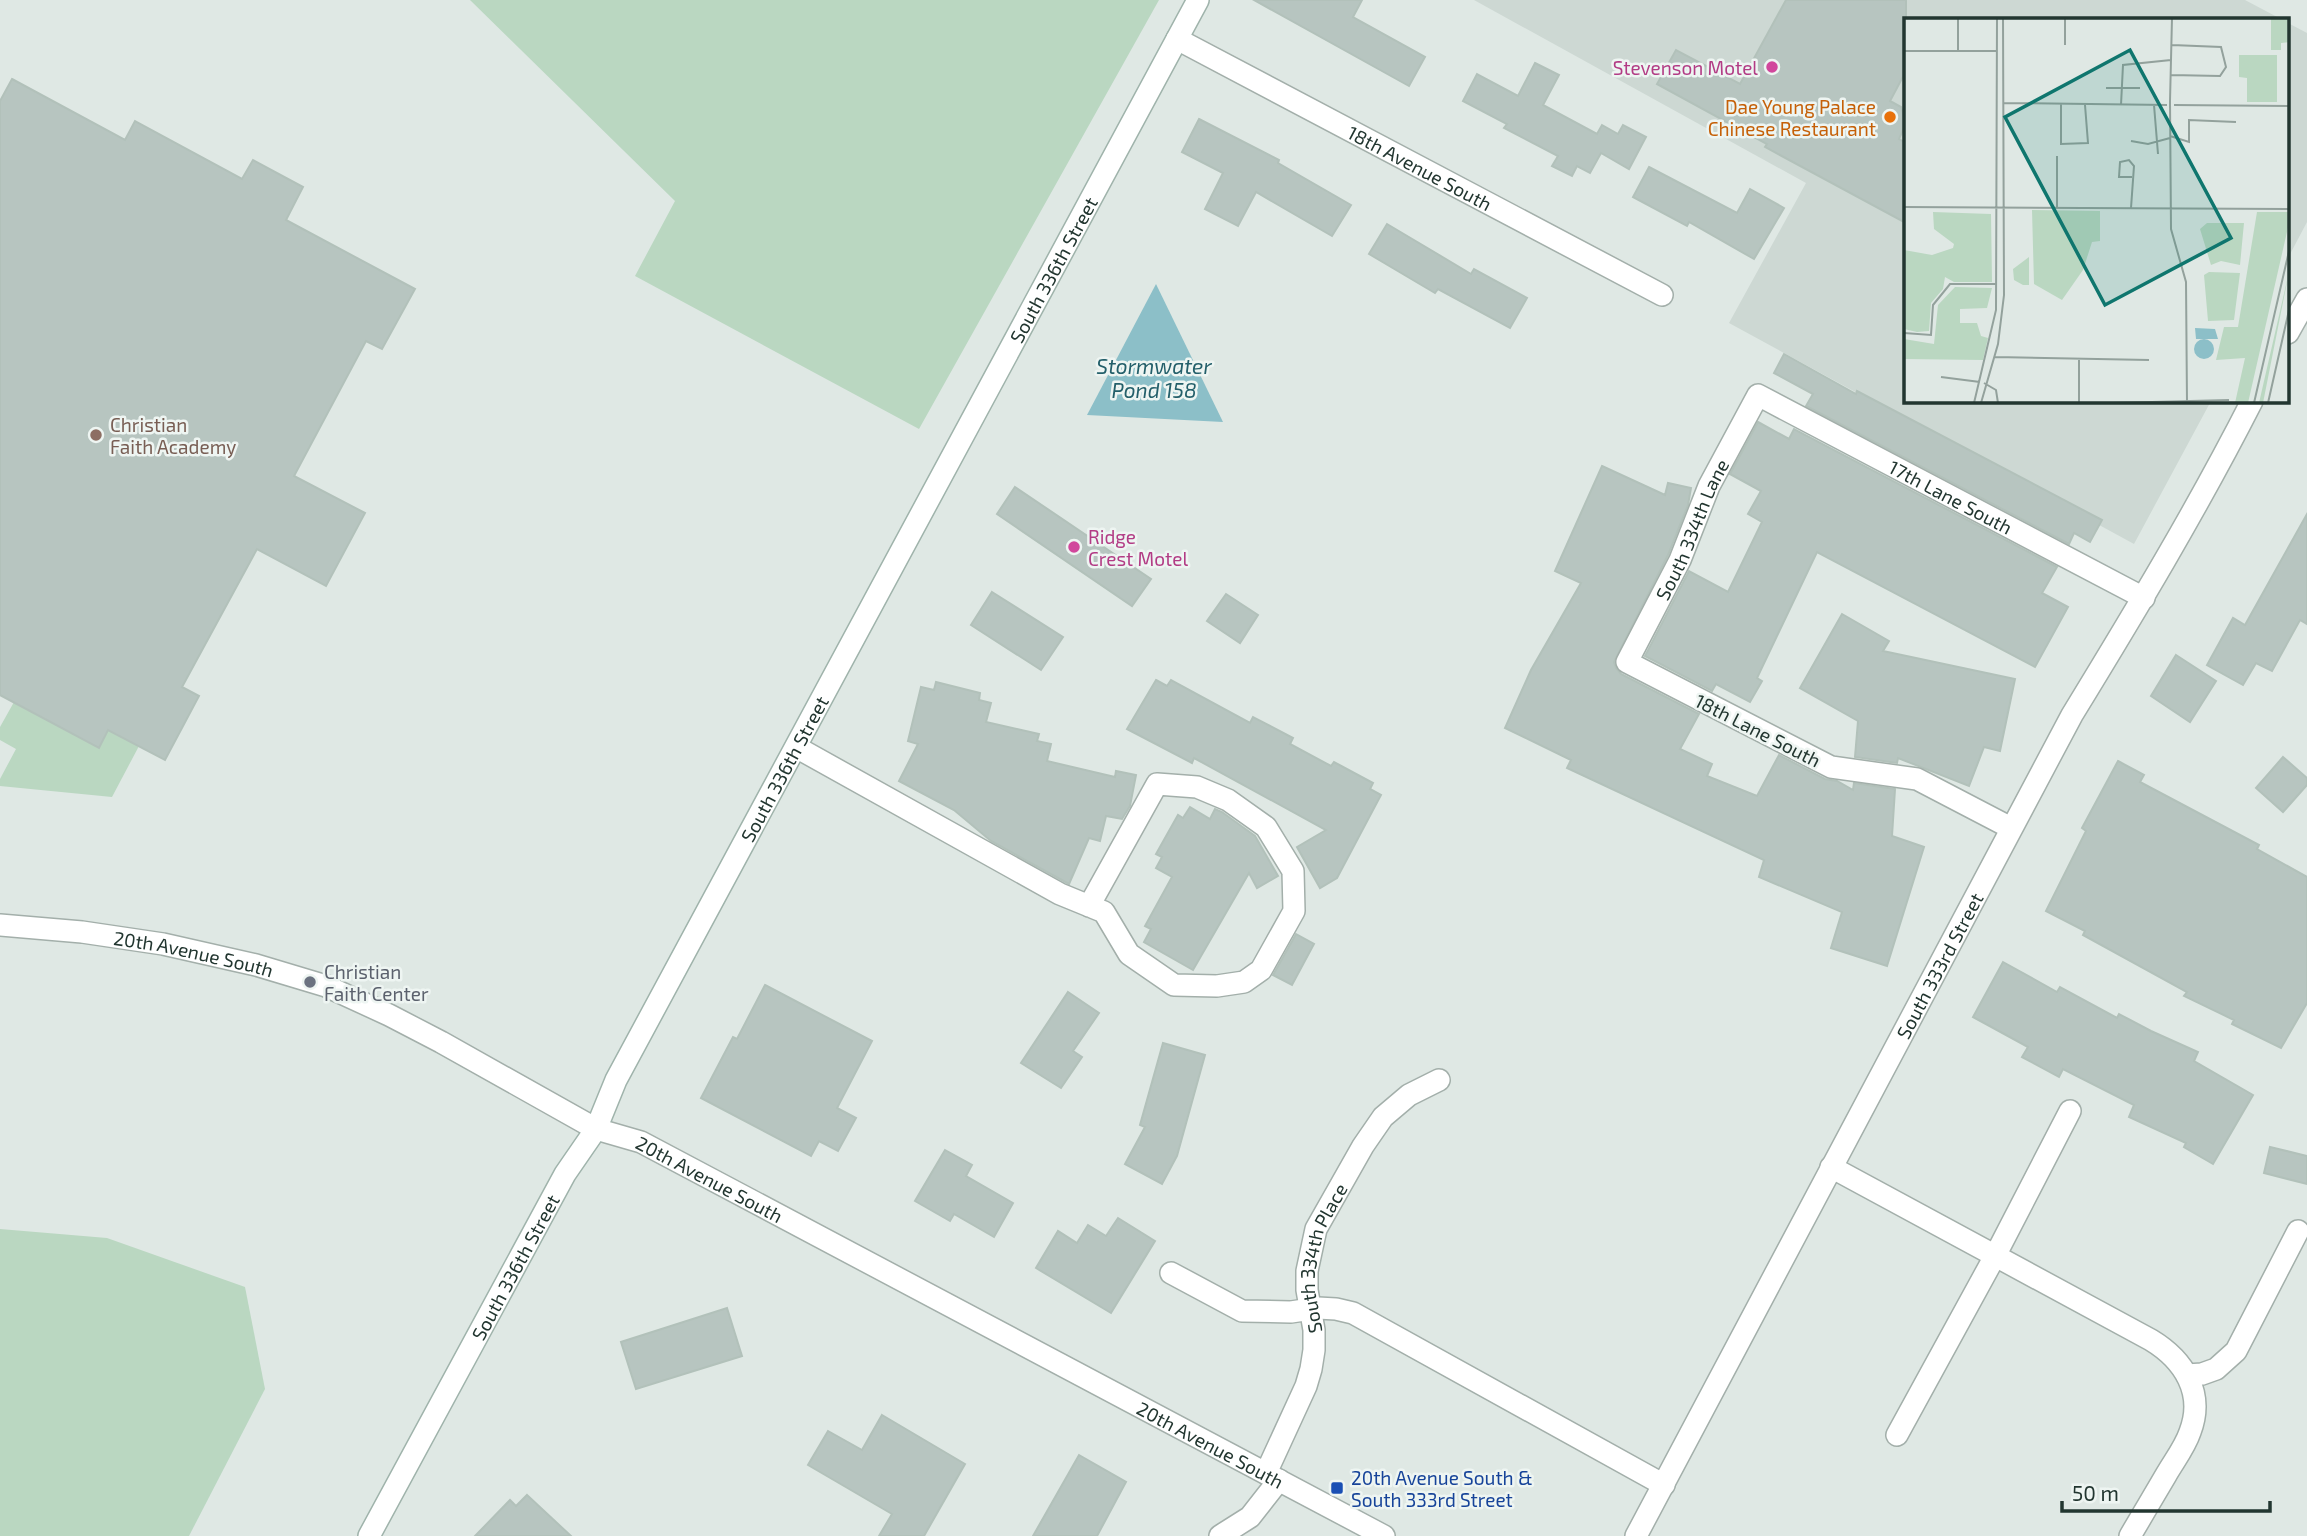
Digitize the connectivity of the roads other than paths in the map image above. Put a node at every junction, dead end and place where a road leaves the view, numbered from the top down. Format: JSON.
{"nodes":[{"id":1,"x":1198,"y":0,"type":"edge"},
{"id":2,"x":1177,"y":39,"type":"junction"},
{"id":3,"x":1662,"y":295,"type":"dead end"},
{"id":4,"x":2307,"y":299,"type":"edge"},
{"id":5,"x":2290,"y":329,"type":"edge"},
{"id":6,"x":1758,"y":395,"type":"joint"},
{"id":7,"x":2251,"y":402,"type":"edge"},
{"id":8,"x":2144,"y":598,"type":"junction"},
{"id":9,"x":1627,"y":662,"type":"joint"},
{"id":10,"x":796,"y":747,"type":"junction"},
{"id":11,"x":2011,"y":828,"type":"junction"},
{"id":12,"x":1088,"y":906,"type":"junction"},
{"id":13,"x":0,"y":925,"type":"edge"},
{"id":14,"x":1439,"y":1080,"type":"dead end"},
{"id":15,"x":2070,"y":1111,"type":"dead end"},
{"id":16,"x":596,"y":1129,"type":"junction"},
{"id":17,"x":1831,"y":1167,"type":"junction"},
{"id":18,"x":2298,"y":1231,"type":"dead end"},
{"id":19,"x":1996,"y":1256,"type":"junction"},
{"id":20,"x":1171,"y":1273,"type":"dead end"},
{"id":21,"x":1309,"y":1309,"type":"junction"},
{"id":22,"x":2187,"y":1375,"type":"junction"},
{"id":23,"x":1897,"y":1435,"type":"dead end"},
{"id":24,"x":1273,"y":1477,"type":"junction"},
{"id":25,"x":1664,"y":1485,"type":"junction"},
{"id":26,"x":369,"y":1536,"type":"edge"},
{"id":27,"x":1220,"y":1536,"type":"edge"},
{"id":28,"x":1384,"y":1536,"type":"edge"},
{"id":29,"x":1636,"y":1536,"type":"edge"},
{"id":30,"x":2130,"y":1536,"type":"edge"}],
"edges":[{"from":1,"to":2,"type":"street","name":"South 336th Street"},
{"from":2,"to":3,"type":"street","name":"18th Avenue South"},
{"from":2,"to":10,"type":"street","name":"South 336th Street"},
{"from":4,"to":5,"type":"street"},
{"from":6,"to":8,"type":"street","name":"17th Lane South"},
{"from":6,"to":9,"type":"street","name":"South 334th Lane"},
{"from":7,"to":8,"type":"street","name":"South 333rd Street"},
{"from":8,"to":11,"type":"street","name":"South 333rd Street"},
{"from":9,"to":11,"type":"street","name":"18th Lane South"},
{"from":10,"to":12,"type":"street"},
{"from":10,"to":16,"type":"street","name":"South 336th Street"},
{"from":11,"to":17,"type":"street","name":"South 333rd Street"},
{"from":12,"to":12,"type":"street"},
{"from":13,"to":16,"type":"street","name":"20th Avenue South"},
{"from":14,"to":21,"type":"street","name":"South 334th Place"},
{"from":15,"to":19,"type":"street"},
{"from":16,"to":24,"type":"street","name":"20th Avenue South"},
{"from":16,"to":26,"type":"street","name":"South 336th Street"},
{"from":17,"to":19,"type":"street"},
{"from":17,"to":25,"type":"street","name":"South 333rd Street"},
{"from":18,"to":22,"type":"street"},
{"from":19,"to":22,"type":"street"},
{"from":19,"to":23,"type":"street"},
{"from":20,"to":21,"type":"street"},
{"from":21,"to":24,"type":"street","name":"South 334th Place"},
{"from":21,"to":25,"type":"street"},
{"from":22,"to":30,"type":"street"},
{"from":24,"to":27,"type":"street","name":"South 334th Place"},
{"from":24,"to":28,"type":"street","name":"20th Avenue South"},
{"from":25,"to":29,"type":"street","name":"South 333rd Street"}]}
